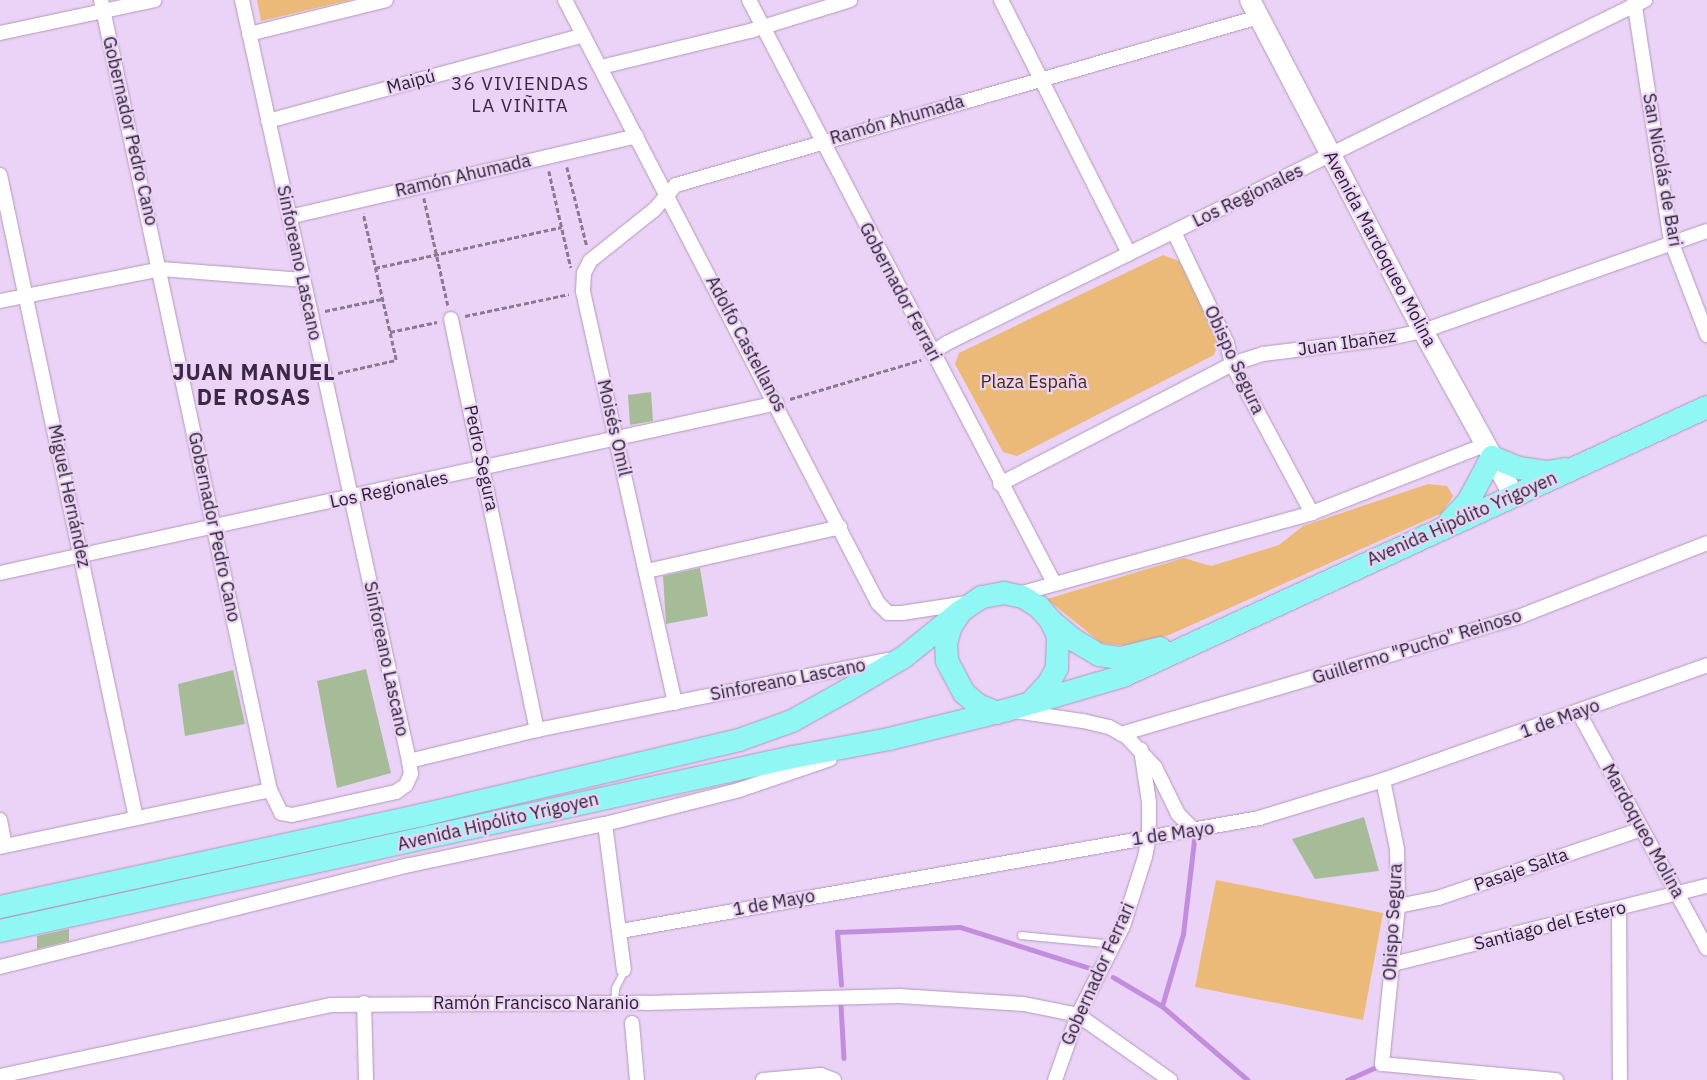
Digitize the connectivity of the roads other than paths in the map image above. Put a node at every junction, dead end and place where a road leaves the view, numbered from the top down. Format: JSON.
{"nodes":[{"id":1,"x":155,"y":0,"type":"edge"},
{"id":2,"x":242,"y":0,"type":"edge"},
{"id":3,"x":386,"y":0,"type":"edge"},
{"id":4,"x":565,"y":0,"type":"edge"},
{"id":5,"x":749,"y":0,"type":"edge"},
{"id":6,"x":850,"y":0,"type":"edge"},
{"id":7,"x":1001,"y":0,"type":"edge"},
{"id":8,"x":1638,"y":2,"type":"edge"},
{"id":9,"x":102,"y":6,"type":"edge"},
{"id":10,"x":1255,"y":9,"type":"edge"},
{"id":11,"x":762,"y":25,"type":"junction"},
{"id":12,"x":0,"y":34,"type":"edge"},
{"id":13,"x":249,"y":34,"type":"junction"},
{"id":14,"x":584,"y":35,"type":"junction"},
{"id":15,"x":601,"y":67,"type":"junction"},
{"id":16,"x":1039,"y":80,"type":"junction"},
{"id":17,"x":268,"y":121,"type":"junction"},
{"id":18,"x":637,"y":136,"type":"junction"},
{"id":19,"x":820,"y":142,"type":"junction"},
{"id":20,"x":1331,"y":155,"type":"junction"},
{"id":21,"x":0,"y":176,"type":"edge"},
{"id":22,"x":668,"y":196,"type":"junction"},
{"id":23,"x":289,"y":217,"type":"junction"},
{"id":24,"x":1707,"y":231,"type":"edge"},
{"id":25,"x":1174,"y":232,"type":"junction"},
{"id":26,"x":1671,"y":241,"type":"junction"},
{"id":27,"x":1129,"y":253,"type":"junction"},
{"id":28,"x":161,"y":269,"type":"junction"},
{"id":29,"x":303,"y":280,"type":"junction"},
{"id":30,"x":583,"y":291,"type":"joint"},
{"id":31,"x":26,"y":295,"type":"junction"},
{"id":32,"x":0,"y":301,"type":"edge"},
{"id":33,"x":451,"y":319,"type":"road end"},
{"id":34,"x":1423,"y":331,"type":"junction"},
{"id":35,"x":1707,"y":336,"type":"edge"},
{"id":36,"x":932,"y":353,"type":"junction"},
{"id":37,"x":1232,"y":364,"type":"junction"},
{"id":38,"x":777,"y":403,"type":"junction"},
{"id":39,"x":1707,"y":407,"type":"edge"},
{"id":40,"x":616,"y":440,"type":"junction"},
{"id":41,"x":1488,"y":451,"type":"junction"},
{"id":42,"x":1576,"y":468,"type":"junction"},
{"id":43,"x":483,"y":470,"type":"junction"},
{"id":44,"x":1000,"y":484,"type":"junction"},
{"id":45,"x":1514,"y":496,"type":"junction"},
{"id":46,"x":351,"y":498,"type":"junction"},
{"id":47,"x":1312,"y":513,"type":"junction"},
{"id":48,"x":1446,"y":526,"type":"junction"},
{"id":49,"x":214,"y":527,"type":"junction"},
{"id":50,"x":840,"y":527,"type":"junction"},
{"id":51,"x":1707,"y":543,"type":"edge"},
{"id":52,"x":82,"y":556,"type":"junction"},
{"id":53,"x":647,"y":571,"type":"junction"},
{"id":54,"x":0,"y":573,"type":"edge"},
{"id":55,"x":1054,"y":583,"type":"junction"},
{"id":56,"x":1014,"y":595,"type":"junction"},
{"id":57,"x":967,"y":606,"type":"junction"},
{"id":58,"x":1051,"y":621,"type":"junction"},
{"id":59,"x":1216,"y":631,"type":"junction"},
{"id":60,"x":904,"y":657,"type":"junction"},
{"id":61,"x":1707,"y":666,"type":"edge"},
{"id":62,"x":1032,"y":702,"type":"junction"},
{"id":63,"x":675,"y":703,"type":"junction"},
{"id":64,"x":1002,"y":711,"type":"junction"},
{"id":65,"x":1579,"y":713,"type":"junction"},
{"id":66,"x":537,"y":730,"type":"junction"},
{"id":67,"x":1121,"y":734,"type":"junction"},
{"id":68,"x":889,"y":739,"type":"junction"},
{"id":69,"x":1141,"y":750,"type":"junction"},
{"id":70,"x":409,"y":761,"type":"junction"},
{"id":71,"x":1383,"y":780,"type":"junction"},
{"id":72,"x":270,"y":790,"type":"junction"},
{"id":73,"x":136,"y":818,"type":"junction"},
{"id":74,"x":0,"y":820,"type":"edge"},
{"id":75,"x":605,"y":824,"type":"junction"},
{"id":76,"x":1642,"y":829,"type":"junction"},
{"id":77,"x":1196,"y":831,"type":"junction"},
{"id":78,"x":1149,"y":837,"type":"junction"},
{"id":79,"x":3,"y":846,"type":"edge"},
{"id":80,"x":1707,"y":886,"type":"edge"},
{"id":81,"x":1678,"y":893,"type":"junction"},
{"id":82,"x":1398,"y":906,"type":"junction"},
{"id":83,"x":0,"y":907,"type":"edge"},
{"id":84,"x":1620,"y":909,"type":"junction"},
{"id":85,"x":0,"y":931,"type":"edge"},
{"id":86,"x":620,"y":931,"type":"junction"},
{"id":87,"x":1021,"y":935,"type":"dead end"},
{"id":88,"x":1114,"y":944,"type":"junction"},
{"id":89,"x":1707,"y":948,"type":"edge"},
{"id":90,"x":1393,"y":964,"type":"junction"},
{"id":91,"x":0,"y":967,"type":"edge"},
{"id":92,"x":624,"y":970,"type":"joint"},
{"id":93,"x":364,"y":1003,"type":"junction"},
{"id":94,"x":614,"y":1003,"type":"junction"},
{"id":95,"x":1078,"y":1015,"type":"junction"},
{"id":96,"x":632,"y":1024,"type":"dead end"},
{"id":97,"x":0,"y":1076,"type":"edge"},
{"id":98,"x":366,"y":1080,"type":"edge"},
{"id":99,"x":637,"y":1080,"type":"edge"},
{"id":100,"x":763,"y":1080,"type":"edge"},
{"id":101,"x":834,"y":1080,"type":"edge"},
{"id":102,"x":1056,"y":1080,"type":"edge"},
{"id":103,"x":1170,"y":1080,"type":"edge"},
{"id":104,"x":1556,"y":1080,"type":"edge"},
{"id":105,"x":1620,"y":1080,"type":"edge"}],
"edges":[{"from":1,"to":9,"type":"street"},
{"from":2,"to":13,"type":"street","name":"Sinforeano Lascano"},
{"from":3,"to":13,"type":"street"},
{"from":4,"to":14,"type":"street","name":"Adolfo Castellanos"},
{"from":5,"to":11,"type":"street","name":"Gobernador Ferrari"},
{"from":6,"to":11,"type":"street"},
{"from":7,"to":16,"type":"street"},
{"from":8,"to":20,"type":"street","name":"Los Regionales"},
{"from":8,"to":26,"type":"street","name":"San Nicolás de Bari"},
{"from":9,"to":12,"type":"street"},
{"from":9,"to":28,"type":"street","name":"Gobernador Pedro Cano"},
{"from":10,"to":16,"type":"street","name":"Ramón Ahumada"},
{"from":10,"to":20,"type":"street","name":"Avenida Mardoqueo Molina"},
{"from":11,"to":15,"type":"street"},
{"from":11,"to":19,"type":"street","name":"Gobernador Ferrari"},
{"from":13,"to":17,"type":"street","name":"Sinforeano Lascano"},
{"from":14,"to":15,"type":"street","name":"Adolfo Castellanos"},
{"from":14,"to":17,"type":"street","name":"Maipú"},
{"from":15,"to":18,"type":"street","name":"Adolfo Castellanos"},
{"from":16,"to":19,"type":"street","name":"Ramón Ahumada"},
{"from":16,"to":27,"type":"street"},
{"from":17,"to":23,"type":"street","name":"Sinforeano Lascano"},
{"from":18,"to":22,"type":"street","name":"Adolfo Castellanos"},
{"from":18,"to":23,"type":"street","name":"Ramón Ahumada"},
{"from":19,"to":22,"type":"street","name":"Ramón Ahumada"},
{"from":19,"to":36,"type":"street","name":"Gobernador Ferrari"},
{"from":20,"to":25,"type":"street","name":"Los Regionales"},
{"from":20,"to":34,"type":"street","name":"Avenida Mardoqueo Molina"},
{"from":21,"to":31,"type":"street","name":"Miguel Hernández"},
{"from":22,"to":30,"type":"street","name":"Ramón Ahumada"},
{"from":22,"to":38,"type":"street","name":"Adolfo Castellanos"},
{"from":23,"to":29,"type":"street","name":"Sinforeano Lascano"},
{"from":24,"to":26,"type":"street","name":"Juan Ibañez"},
{"from":25,"to":27,"type":"street","name":"Los Regionales"},
{"from":25,"to":37,"type":"street","name":"Obispo Segura"},
{"from":26,"to":34,"type":"street","name":"Juan Ibañez"},
{"from":26,"to":35,"type":"street","name":"San Nicolás de Bari"},
{"from":27,"to":36,"type":"street","name":"Los Regionales"},
{"from":28,"to":29,"type":"street"},
{"from":28,"to":31,"type":"street"},
{"from":28,"to":49,"type":"street","name":"Gobernador Pedro Cano"},
{"from":29,"to":46,"type":"street","name":"Sinforeano Lascano"},
{"from":30,"to":40,"type":"street","name":"Moisés Omil"},
{"from":31,"to":32,"type":"street"},
{"from":31,"to":52,"type":"street","name":"Miguel Hernández"},
{"from":33,"to":43,"type":"street","name":"Pedro Segura"},
{"from":34,"to":37,"type":"street","name":"Juan Ibañez"},
{"from":34,"to":41,"type":"street","name":"Avenida Mardoqueo Molina"},
{"from":36,"to":44,"type":"street","name":"Gobernador Ferrari"},
{"from":37,"to":44,"type":"street","name":"Juan Ibañez"},
{"from":37,"to":47,"type":"street","name":"Obispo Segura"},
{"from":38,"to":40,"type":"street","name":"Los Regionales"},
{"from":38,"to":50,"type":"street","name":"Adolfo Castellanos"},
{"from":39,"to":42,"type":"main road","name":"Avenida Hipólito Yrigoyen"},
{"from":40,"to":43,"type":"street","name":"Los Regionales"},
{"from":40,"to":53,"type":"street","name":"Moisés Omil"},
{"from":41,"to":42,"type":"main road"},
{"from":41,"to":45,"type":"street","name":"Avenida Mardoqueo Molina"},
{"from":41,"to":47,"type":"street"},
{"from":41,"to":48,"type":"main road"},
{"from":42,"to":45,"type":"main road","name":"Avenida Hipólito Yrigoyen"},
{"from":43,"to":46,"type":"street","name":"Los Regionales"},
{"from":43,"to":66,"type":"street","name":"Pedro Segura"},
{"from":44,"to":55,"type":"street","name":"Gobernador Ferrari"},
{"from":45,"to":48,"type":"main road","name":"Avenida Hipólito Yrigoyen"},
{"from":46,"to":49,"type":"street","name":"Los Regionales"},
{"from":46,"to":70,"type":"street","name":"Sinforeano Lascano"},
{"from":47,"to":55,"type":"street"},
{"from":48,"to":59,"type":"main road","name":"Avenida Hipólito Yrigoyen"},
{"from":49,"to":52,"type":"street","name":"Los Regionales"},
{"from":49,"to":72,"type":"street","name":"Gobernador Pedro Cano"},
{"from":50,"to":53,"type":"street"},
{"from":50,"to":57,"type":"street","name":"Adolfo Castellanos"},
{"from":51,"to":67,"type":"street","name":"Guillermo \"Pucho\" Reinoso"},
{"from":52,"to":54,"type":"street","name":"Los Regionales"},
{"from":52,"to":73,"type":"street","name":"Miguel Hernández"},
{"from":53,"to":63,"type":"street","name":"Moisés Omil"},
{"from":55,"to":56,"type":"street"},
{"from":56,"to":57,"type":"main road"},
{"from":56,"to":58,"type":"main road"},
{"from":57,"to":60,"type":"main road","name":"Avenida Hipólito Yrigoyen"},
{"from":57,"to":64,"type":"main road"},
{"from":58,"to":59,"type":"main road","name":"Avenida Hipólito Yrigoyen"},
{"from":58,"to":62,"type":"main road"},
{"from":59,"to":62,"type":"main road","name":"Avenida Hipólito Yrigoyen"},
{"from":60,"to":63,"type":"street","name":"Sinforeano Lascano"},
{"from":60,"to":83,"type":"main road","name":"Avenida Hipólito Yrigoyen"},
{"from":61,"to":65,"type":"street","name":"1 de Mayo"},
{"from":62,"to":64,"type":"main road"},
{"from":63,"to":66,"type":"street","name":"Sinforeano Lascano"},
{"from":64,"to":67,"type":"street"},
{"from":64,"to":68,"type":"main road","name":"Avenida Hipólito Yrigoyen"},
{"from":65,"to":71,"type":"street","name":"1 de Mayo"},
{"from":65,"to":76,"type":"street","name":"Mardoqueo Molina"},
{"from":66,"to":70,"type":"street","name":"Sinforeano Lascano"},
{"from":67,"to":69,"type":"street"},
{"from":68,"to":75,"type":"street"},
{"from":68,"to":85,"type":"main road","name":"Avenida Hipólito Yrigoyen"},
{"from":69,"to":77,"type":"street"},
{"from":69,"to":78,"type":"street","name":"Gobernador Ferrari"},
{"from":70,"to":72,"type":"street","name":"Sinforeano Lascano"},
{"from":71,"to":77,"type":"street","name":"1 de Mayo"},
{"from":71,"to":82,"type":"street","name":"Obispo Segura"},
{"from":72,"to":73,"type":"street"},
{"from":73,"to":79,"type":"street"},
{"from":74,"to":79,"type":"street"},
{"from":75,"to":86,"type":"street"},
{"from":75,"to":91,"type":"street"},
{"from":76,"to":81,"type":"street","name":"Mardoqueo Molina"},
{"from":76,"to":82,"type":"street","name":"Pasaje Salta"},
{"from":77,"to":78,"type":"street","name":"1 de Mayo"},
{"from":78,"to":86,"type":"street","name":"1 de Mayo"},
{"from":78,"to":88,"type":"street","name":"Gobernador Ferrari"},
{"from":80,"to":81,"type":"street","name":"Santiago del Estero"},
{"from":81,"to":84,"type":"street","name":"Santiago del Estero"},
{"from":81,"to":89,"type":"street","name":"Mardoqueo Molina"},
{"from":82,"to":90,"type":"street","name":"Obispo Segura"},
{"from":84,"to":90,"type":"street","name":"Santiago del Estero"},
{"from":84,"to":105,"type":"street"},
{"from":86,"to":92,"type":"street"},
{"from":87,"to":88,"type":"lane"},
{"from":88,"to":95,"type":"street","name":"Gobernador Ferrari"},
{"from":90,"to":104,"type":"street","name":"Obispo Segura"},
{"from":92,"to":94,"type":"lane"},
{"from":93,"to":94,"type":"street","name":"Ramón Francisco Naranio"},
{"from":93,"to":97,"type":"street","name":"Ramón Francisco Naranio"},
{"from":93,"to":98,"type":"street"},
{"from":94,"to":95,"type":"street","name":"Ramón Francisco Naranio"},
{"from":95,"to":102,"type":"street","name":"Gobernador Ferrari"},
{"from":95,"to":103,"type":"street"},
{"from":96,"to":99,"type":"street"},
{"from":100,"to":101,"type":"street"}]}
